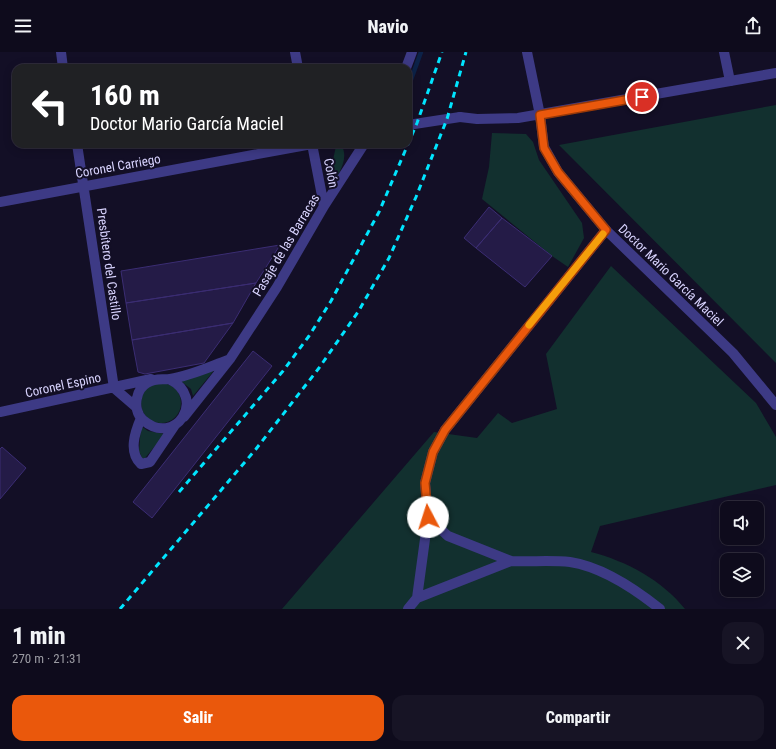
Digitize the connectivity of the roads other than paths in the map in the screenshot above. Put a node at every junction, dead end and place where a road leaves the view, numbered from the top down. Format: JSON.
{"nodes":[{"id":1,"x":61,"y":52,"type":"edge"},
{"id":2,"x":295,"y":52,"type":"edge"},
{"id":3,"x":412,"y":52,"type":"edge"},
{"id":4,"x":527,"y":52,"type":"edge"},
{"id":5,"x":724,"y":52,"type":"edge"},
{"id":6,"x":62,"y":64,"type":"edge"},
{"id":7,"x":297,"y":64,"type":"edge"},
{"id":8,"x":408,"y":64,"type":"edge"},
{"id":9,"x":776,"y":74,"type":"edge"},
{"id":10,"x":730,"y":81,"type":"junction"},
{"id":11,"x":540,"y":115,"type":"junction"},
{"id":12,"x":412,"y":124,"type":"edge"},
{"id":13,"x":78,"y":148,"type":"edge"},
{"id":14,"x":291,"y":148,"type":"edge"},
{"id":15,"x":314,"y":148,"type":"edge"},
{"id":16,"x":361,"y":148,"type":"edge"},
{"id":17,"x":84,"y":186,"type":"junction"},
{"id":18,"x":0,"y":202,"type":"edge"},
{"id":19,"x":324,"y":206,"type":"junction"},
{"id":20,"x":606,"y":230,"type":"junction"},
{"id":21,"x":230,"y":359,"type":"junction"},
{"id":22,"x":157,"y":378,"type":"junction"},
{"id":23,"x":169,"y":379,"type":"junction"},
{"id":24,"x":114,"y":388,"type":"junction"},
{"id":25,"x":776,"y":405,"type":"edge"},
{"id":26,"x":136,"y":407,"type":"junction"},
{"id":27,"x":0,"y":412,"type":"edge"},
{"id":28,"x":184,"y":417,"type":"junction"},
{"id":29,"x":140,"y":418,"type":"junction"},
{"id":30,"x":175,"y":425,"type":"junction"},
{"id":31,"x":428,"y":517,"type":"junction"},
{"id":32,"x":511,"y":562,"type":"junction"},
{"id":33,"x":417,"y":598,"type":"junction"},
{"id":34,"x":408,"y":609,"type":"edge"},
{"id":35,"x":660,"y":609,"type":"edge"}],
"edges":[{"from":1,"to":6,"type":"street"},
{"from":2,"to":7,"type":"street"},
{"from":3,"to":8,"type":"street"},
{"from":4,"to":11,"type":"street","name":"Doctor Mario García Maciel"},
{"from":5,"to":10,"type":"street"},
{"from":9,"to":10,"type":"street"},
{"from":10,"to":11,"type":"street"},
{"from":11,"to":12,"type":"street"},
{"from":11,"to":20,"type":"street","name":"Doctor Mario García Maciel"},
{"from":13,"to":17,"type":"street","name":"Presbítero del Castillo"},
{"from":14,"to":17,"type":"street","name":"Coronel Carriego"},
{"from":15,"to":19,"type":"street","name":"Colón"},
{"from":16,"to":19,"type":"street","name":"Pasaje de las Barracas"},
{"from":17,"to":18,"type":"street","name":"Coronel Carriego"},
{"from":17,"to":24,"type":"street","name":"Presbítero del Castillo"},
{"from":19,"to":21,"type":"street","name":"Pasaje de las Barracas"},
{"from":20,"to":25,"type":"street","name":"Doctor Mario García Maciel"},
{"from":20,"to":31,"type":"street"},
{"from":21,"to":23,"type":"street"},
{"from":21,"to":28,"type":"street","name":"Pasaje de las Barracas"},
{"from":22,"to":23,"type":"street"},
{"from":22,"to":24,"type":"street","name":"Coronel Espino"},
{"from":22,"to":26,"type":"street"},
{"from":23,"to":28,"type":"street"},
{"from":24,"to":26,"type":"street"},
{"from":24,"to":27,"type":"street","name":"Coronel Espino"},
{"from":26,"to":29,"type":"street"},
{"from":28,"to":30,"type":"street","name":"Pasaje de las Barracas"},
{"from":29,"to":30,"type":"street"},
{"from":29,"to":30,"type":"street","name":"Pasaje de las Barracas"},
{"from":31,"to":32,"type":"street"},
{"from":31,"to":33,"type":"street"},
{"from":32,"to":33,"type":"street"},
{"from":32,"to":35,"type":"street"},
{"from":33,"to":34,"type":"street"}]}
